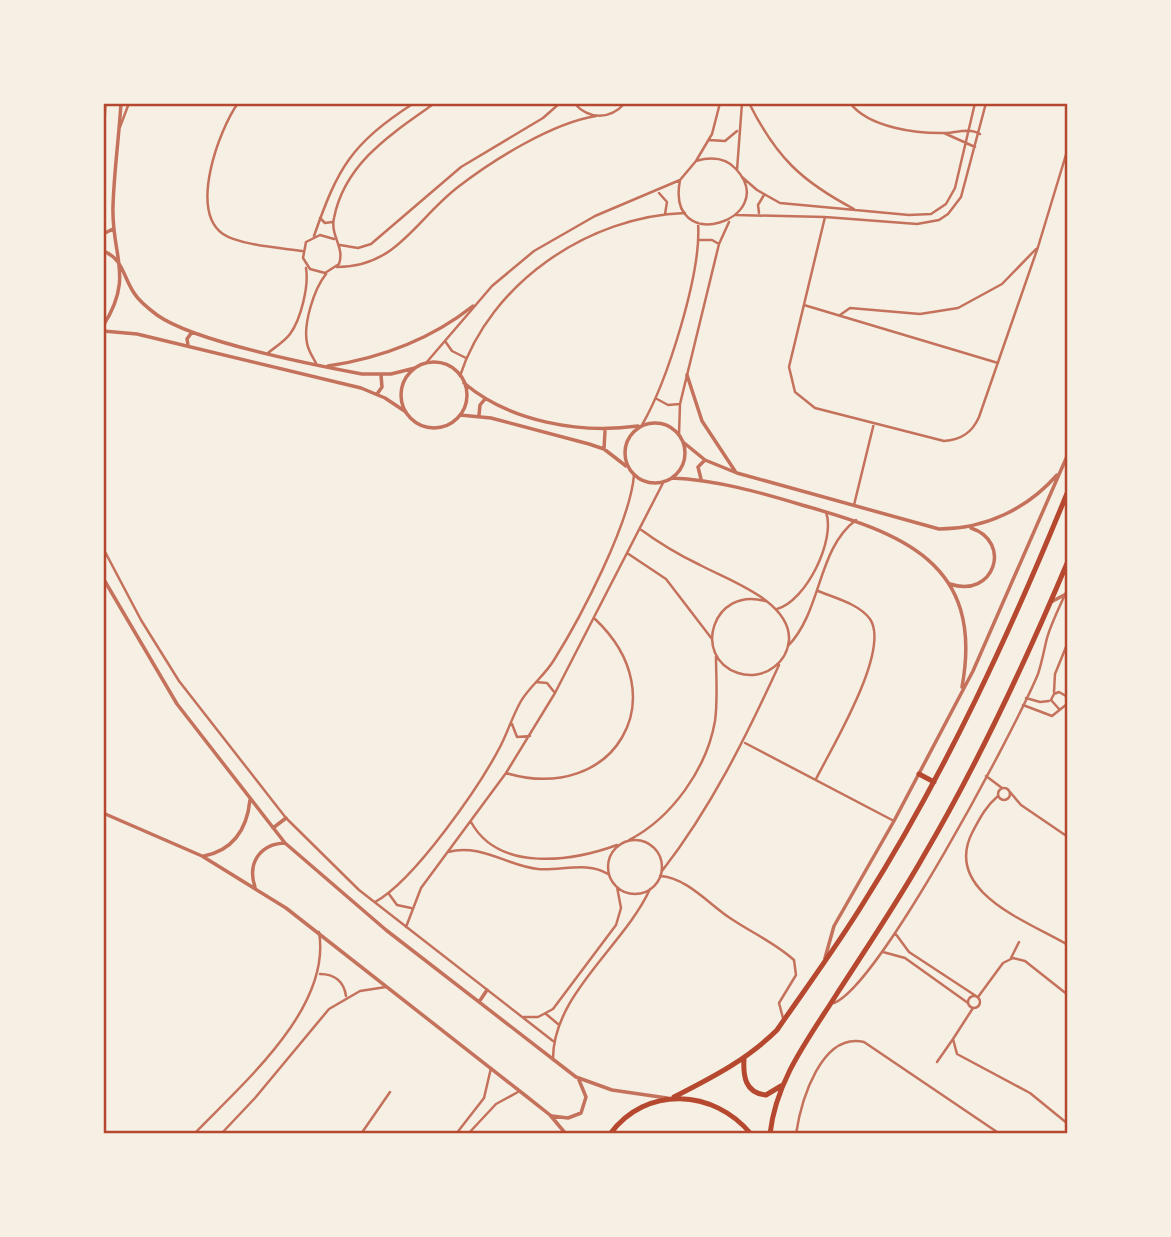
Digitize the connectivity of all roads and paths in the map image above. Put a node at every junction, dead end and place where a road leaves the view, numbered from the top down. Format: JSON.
{"nodes":[{"id":1,"x":105,"y":103,"type":"edge"},
{"id":2,"x":121,"y":103,"type":"edge"},
{"id":3,"x":129,"y":103,"type":"edge"},
{"id":4,"x":238,"y":103,"type":"edge"},
{"id":5,"x":414,"y":103,"type":"edge"},
{"id":6,"x":435,"y":103,"type":"edge"},
{"id":7,"x":560,"y":103,"type":"edge"},
{"id":8,"x":574,"y":103,"type":"edge"},
{"id":9,"x":625,"y":103,"type":"edge"},
{"id":10,"x":720,"y":103,"type":"edge"},
{"id":11,"x":742,"y":103,"type":"edge"},
{"id":12,"x":749,"y":103,"type":"edge"},
{"id":13,"x":850,"y":103,"type":"edge"},
{"id":14,"x":975,"y":103,"type":"edge"},
{"id":15,"x":986,"y":103,"type":"edge"},
{"id":16,"x":596,"y":116,"type":"junction"},
{"id":17,"x":119,"y":130,"type":"junction"},
{"id":18,"x":738,"y":131,"type":"junction"},
{"id":19,"x":969,"y":131,"type":"junction"},
{"id":20,"x":944,"y":133,"type":"junction"},
{"id":21,"x":980,"y":134,"type":"junction"},
{"id":22,"x":709,"y":140,"type":"junction"},
{"id":23,"x":103,"y":141,"type":"edge"},
{"id":24,"x":965,"y":145,"type":"junction"},
{"id":25,"x":976,"y":147,"type":"junction"},
{"id":26,"x":1068,"y":148,"type":"edge"},
{"id":27,"x":696,"y":161,"type":"junction"},
{"id":28,"x":737,"y":170,"type":"junction"},
{"id":29,"x":741,"y":176,"type":"junction"},
{"id":30,"x":680,"y":180,"type":"junction"},
{"id":31,"x":657,"y":192,"type":"junction"},
{"id":32,"x":764,"y":195,"type":"junction"},
{"id":33,"x":857,"y":210,"type":"junction"},
{"id":34,"x":685,"y":213,"type":"junction"},
{"id":35,"x":759,"y":213,"type":"junction"},
{"id":36,"x":665,"y":214,"type":"junction"},
{"id":37,"x":736,"y":215,"type":"junction"},
{"id":38,"x":825,"y":217,"type":"junction"},
{"id":39,"x":320,"y":218,"type":"junction"},
{"id":40,"x":730,"y":220,"type":"junction"},
{"id":41,"x":333,"y":221,"type":"junction"},
{"id":42,"x":698,"y":223,"type":"junction"},
{"id":43,"x":113,"y":229,"type":"junction"},
{"id":44,"x":103,"y":234,"type":"edge"},
{"id":45,"x":313,"y":236,"type":"junction"},
{"id":46,"x":334,"y":239,"type":"junction"},
{"id":47,"x":699,"y":240,"type":"junction"},
{"id":48,"x":338,"y":244,"type":"junction"},
{"id":49,"x":719,"y":244,"type":"junction"},
{"id":50,"x":1038,"y":247,"type":"junction"},
{"id":51,"x":103,"y":251,"type":"edge"},
{"id":52,"x":302,"y":251,"type":"junction"},
{"id":53,"x":305,"y":264,"type":"junction"},
{"id":54,"x":122,"y":266,"type":"junction"},
{"id":55,"x":337,"y":267,"type":"junction"},
{"id":56,"x":328,"y":272,"type":"junction"},
{"id":57,"x":804,"y":305,"type":"junction"},
{"id":58,"x":473,"y":306,"type":"junction"},
{"id":59,"x":840,"y":315,"type":"junction"},
{"id":60,"x":103,"y":326,"type":"edge"},
{"id":61,"x":103,"y":331,"type":"edge"},
{"id":62,"x":192,"y":332,"type":"junction"},
{"id":63,"x":445,"y":341,"type":"junction"},
{"id":64,"x":188,"y":345,"type":"junction"},
{"id":65,"x":268,"y":353,"type":"junction"},
{"id":66,"x":466,"y":358,"type":"junction"},
{"id":67,"x":316,"y":363,"type":"junction"},
{"id":68,"x":426,"y":363,"type":"junction"},
{"id":69,"x":998,"y":363,"type":"junction"},
{"id":70,"x":327,"y":366,"type":"junction"},
{"id":71,"x":415,"y":368,"type":"junction"},
{"id":72,"x":381,"y":375,"type":"junction"},
{"id":73,"x":687,"y":375,"type":"junction"},
{"id":74,"x":460,"y":376,"type":"junction"},
{"id":75,"x":464,"y":383,"type":"junction"},
{"id":76,"x":377,"y":394,"type":"junction"},
{"id":77,"x":485,"y":399,"type":"junction"},
{"id":78,"x":657,"y":400,"type":"junction"},
{"id":79,"x":680,"y":404,"type":"junction"},
{"id":80,"x":405,"y":412,"type":"junction"},
{"id":81,"x":460,"y":415,"type":"junction"},
{"id":82,"x":480,"y":416,"type":"junction"},
{"id":83,"x":874,"y":423,"type":"junction"},
{"id":84,"x":641,"y":426,"type":"junction"},
{"id":85,"x":605,"y":430,"type":"junction"},
{"id":86,"x":679,"y":435,"type":"junction"},
{"id":87,"x":683,"y":442,"type":"junction"},
{"id":88,"x":604,"y":449,"type":"junction"},
{"id":89,"x":1068,"y":454,"type":"edge"},
{"id":90,"x":705,"y":460,"type":"junction"},
{"id":91,"x":629,"y":468,"type":"junction"},
{"id":92,"x":1061,"y":471,"type":"junction"},
{"id":93,"x":737,"y":472,"type":"junction"},
{"id":94,"x":634,"y":475,"type":"junction"},
{"id":95,"x":672,"y":478,"type":"junction"},
{"id":96,"x":701,"y":480,"type":"junction"},
{"id":97,"x":664,"y":481,"type":"junction"},
{"id":98,"x":1068,"y":491,"type":"edge"},
{"id":99,"x":853,"y":506,"type":"junction"},
{"id":100,"x":826,"y":512,"type":"junction"},
{"id":101,"x":856,"y":520,"type":"junction"},
{"id":102,"x":970,"y":527,"type":"junction"},
{"id":103,"x":639,"y":528,"type":"junction"},
{"id":104,"x":103,"y":548,"type":"edge"},
{"id":105,"x":627,"y":553,"type":"junction"},
{"id":106,"x":1068,"y":561,"type":"edge"},
{"id":107,"x":103,"y":578,"type":"edge"},
{"id":108,"x":950,"y":584,"type":"junction"},
{"id":109,"x":818,"y":591,"type":"junction"},
{"id":110,"x":1067,"y":592,"type":"edge"},
{"id":111,"x":765,"y":601,"type":"junction"},
{"id":112,"x":1051,"y":602,"type":"junction"},
{"id":113,"x":777,"y":609,"type":"junction"},
{"id":114,"x":595,"y":619,"type":"junction"},
{"id":115,"x":712,"y":639,"type":"junction"},
{"id":116,"x":1068,"y":642,"type":"edge"},
{"id":117,"x":788,"y":646,"type":"junction"},
{"id":118,"x":715,"y":653,"type":"junction"},
{"id":119,"x":781,"y":660,"type":"junction"},
{"id":120,"x":534,"y":682,"type":"junction"},
{"id":121,"x":1054,"y":685,"type":"junction"},
{"id":122,"x":961,"y":692,"type":"junction"},
{"id":123,"x":1059,"y":692,"type":"junction"},
{"id":124,"x":555,"y":693,"type":"junction"},
{"id":125,"x":1052,"y":695,"type":"junction"},
{"id":126,"x":1067,"y":696,"type":"edge"},
{"id":127,"x":1026,"y":698,"type":"junction"},
{"id":128,"x":1051,"y":700,"type":"junction"},
{"id":129,"x":1067,"y":704,"type":"edge"},
{"id":130,"x":1022,"y":705,"type":"junction"},
{"id":131,"x":1059,"y":709,"type":"junction"},
{"id":132,"x":512,"y":721,"type":"junction"},
{"id":133,"x":530,"y":737,"type":"junction"},
{"id":134,"x":744,"y":742,"type":"junction"},
{"id":135,"x":506,"y":773,"type":"junction"},
{"id":136,"x":919,"y":774,"type":"junction"},
{"id":137,"x":986,"y":776,"type":"junction"},
{"id":138,"x":816,"y":779,"type":"junction"},
{"id":139,"x":934,"y":782,"type":"junction"},
{"id":140,"x":1002,"y":788,"type":"junction"},
{"id":141,"x":1010,"y":792,"type":"junction"},
{"id":142,"x":998,"y":796,"type":"junction"},
{"id":143,"x":250,"y":800,"type":"junction"},
{"id":144,"x":1005,"y":800,"type":"junction"},
{"id":145,"x":1021,"y":804,"type":"junction"},
{"id":146,"x":103,"y":813,"type":"edge"},
{"id":147,"x":286,"y":818,"type":"junction"},
{"id":148,"x":894,"y":821,"type":"junction"},
{"id":149,"x":471,"y":822,"type":"junction"},
{"id":150,"x":273,"y":828,"type":"junction"},
{"id":151,"x":1068,"y":837,"type":"edge"},
{"id":152,"x":629,"y":840,"type":"junction"},
{"id":153,"x":285,"y":843,"type":"junction"},
{"id":154,"x":620,"y":844,"type":"junction"},
{"id":155,"x":448,"y":852,"type":"junction"},
{"id":156,"x":201,"y":856,"type":"junction"},
{"id":157,"x":662,"y":871,"type":"junction"},
{"id":158,"x":609,"y":875,"type":"junction"},
{"id":159,"x":660,"y":877,"type":"junction"},
{"id":160,"x":255,"y":887,"type":"junction"},
{"id":161,"x":617,"y":887,"type":"junction"},
{"id":162,"x":650,"y":890,"type":"junction"},
{"id":163,"x":389,"y":894,"type":"junction"},
{"id":164,"x":374,"y":902,"type":"junction"},
{"id":165,"x":411,"y":908,"type":"junction"},
{"id":166,"x":406,"y":927,"type":"junction"},
{"id":167,"x":319,"y":932,"type":"junction"},
{"id":168,"x":895,"y":933,"type":"junction"},
{"id":169,"x":1019,"y":942,"type":"dead end"},
{"id":170,"x":1068,"y":944,"type":"edge"},
{"id":171,"x":883,"y":952,"type":"junction"},
{"id":172,"x":909,"y":952,"type":"junction"},
{"id":173,"x":905,"y":958,"type":"junction"},
{"id":174,"x":1011,"y":958,"type":"junction"},
{"id":175,"x":825,"y":960,"type":"junction"},
{"id":176,"x":318,"y":975,"type":"junction"},
{"id":177,"x":388,"y":987,"type":"junction"},
{"id":178,"x":488,"y":990,"type":"junction"},
{"id":179,"x":1068,"y":995,"type":"edge"},
{"id":180,"x":346,"y":996,"type":"junction"},
{"id":181,"x":977,"y":997,"type":"junction"},
{"id":182,"x":478,"y":1003,"type":"junction"},
{"id":183,"x":968,"y":1003,"type":"junction"},
{"id":184,"x":831,"y":1004,"type":"junction"},
{"id":185,"x":973,"y":1008,"type":"junction"},
{"id":186,"x":546,"y":1014,"type":"junction"},
{"id":187,"x":522,"y":1016,"type":"junction"},
{"id":188,"x":784,"y":1020,"type":"junction"},
{"id":189,"x":558,"y":1024,"type":"junction"},
{"id":190,"x":953,"y":1039,"type":"junction"},
{"id":191,"x":553,"y":1041,"type":"junction"},
{"id":192,"x":744,"y":1059,"type":"junction"},
{"id":193,"x":552,"y":1060,"type":"junction"},
{"id":194,"x":937,"y":1062,"type":"dead end"},
{"id":195,"x":491,"y":1068,"type":"junction"},
{"id":196,"x":576,"y":1077,"type":"junction"},
{"id":197,"x":782,"y":1085,"type":"junction"},
{"id":198,"x":520,"y":1091,"type":"junction"},
{"id":199,"x":390,"y":1092,"type":"dead end"},
{"id":200,"x":672,"y":1098,"type":"junction"},
{"id":201,"x":550,"y":1115,"type":"junction"},
{"id":202,"x":1068,"y":1124,"type":"edge"},
{"id":203,"x":194,"y":1134,"type":"edge"},
{"id":204,"x":221,"y":1134,"type":"edge"},
{"id":205,"x":360,"y":1134,"type":"edge"},
{"id":206,"x":456,"y":1134,"type":"edge"},
{"id":207,"x":468,"y":1134,"type":"edge"},
{"id":208,"x":566,"y":1134,"type":"edge"},
{"id":209,"x":610,"y":1134,"type":"edge"},
{"id":210,"x":751,"y":1134,"type":"edge"},
{"id":211,"x":770,"y":1134,"type":"edge"},
{"id":212,"x":796,"y":1134,"type":"edge"},
{"id":213,"x":1000,"y":1134,"type":"edge"}],
"edges":[{"from":1,"to":23,"type":"street"},
{"from":2,"to":17,"type":"street"},
{"from":3,"to":17,"type":"street"},
{"from":4,"to":52,"type":"street"},
{"from":5,"to":39,"type":"street"},
{"from":6,"to":41,"type":"street"},
{"from":7,"to":48,"type":"street"},
{"from":8,"to":16,"type":"street"},
{"from":9,"to":16,"type":"street"},
{"from":10,"to":22,"type":"street"},
{"from":11,"to":18,"type":"street"},
{"from":12,"to":33,"type":"street"},
{"from":13,"to":20,"type":"street"},
{"from":14,"to":19,"type":"street"},
{"from":15,"to":21,"type":"street"},
{"from":16,"to":55,"type":"street"},
{"from":17,"to":43,"type":"street"},
{"from":18,"to":22,"type":"street"},
{"from":18,"to":28,"type":"street"},
{"from":19,"to":20,"type":"street"},
{"from":19,"to":21,"type":"street"},
{"from":19,"to":24,"type":"street"},
{"from":20,"to":24,"type":"street"},
{"from":21,"to":25,"type":"street"},
{"from":22,"to":27,"type":"street"},
{"from":24,"to":25,"type":"street"},
{"from":24,"to":33,"type":"street"},
{"from":25,"to":38,"type":"street"},
{"from":26,"to":50,"type":"street"},
{"from":27,"to":28,"type":"street"},
{"from":27,"to":30,"type":"street"},
{"from":28,"to":29,"type":"street"},
{"from":29,"to":32,"type":"street"},
{"from":29,"to":37,"type":"street"},
{"from":30,"to":31,"type":"street"},
{"from":30,"to":34,"type":"street"},
{"from":31,"to":36,"type":"street"},
{"from":31,"to":58,"type":"street"},
{"from":32,"to":33,"type":"street"},
{"from":32,"to":35,"type":"street"},
{"from":34,"to":36,"type":"street"},
{"from":34,"to":42,"type":"street"},
{"from":35,"to":37,"type":"street"},
{"from":35,"to":38,"type":"street"},
{"from":36,"to":66,"type":"street"},
{"from":37,"to":40,"type":"street"},
{"from":38,"to":57,"type":"street"},
{"from":39,"to":41,"type":"street"},
{"from":39,"to":45,"type":"street"},
{"from":40,"to":42,"type":"street"},
{"from":40,"to":49,"type":"street"},
{"from":41,"to":46,"type":"street"},
{"from":42,"to":47,"type":"street"},
{"from":43,"to":44,"type":"street"},
{"from":43,"to":54,"type":"street"},
{"from":45,"to":46,"type":"street"},
{"from":45,"to":52,"type":"street"},
{"from":46,"to":48,"type":"street"},
{"from":47,"to":49,"type":"street"},
{"from":47,"to":78,"type":"street"},
{"from":48,"to":55,"type":"street"},
{"from":49,"to":73,"type":"street"},
{"from":50,"to":59,"type":"street"},
{"from":50,"to":69,"type":"street"},
{"from":51,"to":54,"type":"street"},
{"from":52,"to":53,"type":"street"},
{"from":53,"to":56,"type":"street"},
{"from":53,"to":65,"type":"street"},
{"from":54,"to":60,"type":"street"},
{"from":54,"to":62,"type":"street"},
{"from":55,"to":56,"type":"street"},
{"from":56,"to":67,"type":"street"},
{"from":57,"to":59,"type":"street"},
{"from":57,"to":83,"type":"street"},
{"from":58,"to":63,"type":"street"},
{"from":58,"to":70,"type":"street"},
{"from":59,"to":69,"type":"street"},
{"from":61,"to":64,"type":"street"},
{"from":62,"to":64,"type":"street"},
{"from":62,"to":65,"type":"street"},
{"from":63,"to":66,"type":"street"},
{"from":63,"to":68,"type":"street"},
{"from":64,"to":76,"type":"street"},
{"from":65,"to":67,"type":"street"},
{"from":66,"to":74,"type":"street"},
{"from":67,"to":70,"type":"street"},
{"from":68,"to":71,"type":"street"},
{"from":68,"to":74,"type":"street"},
{"from":69,"to":83,"type":"street"},
{"from":70,"to":72,"type":"street"},
{"from":71,"to":72,"type":"street"},
{"from":71,"to":80,"type":"street"},
{"from":72,"to":76,"type":"street"},
{"from":73,"to":79,"type":"street"},
{"from":73,"to":93,"type":"street"},
{"from":74,"to":75,"type":"street"},
{"from":75,"to":77,"type":"street"},
{"from":75,"to":81,"type":"street"},
{"from":76,"to":80,"type":"street"},
{"from":77,"to":82,"type":"street"},
{"from":77,"to":85,"type":"street"},
{"from":78,"to":79,"type":"street"},
{"from":78,"to":84,"type":"street"},
{"from":79,"to":86,"type":"street"},
{"from":80,"to":81,"type":"street"},
{"from":81,"to":82,"type":"street"},
{"from":82,"to":88,"type":"street"},
{"from":83,"to":99,"type":"street"},
{"from":84,"to":85,"type":"street"},
{"from":84,"to":86,"type":"street"},
{"from":84,"to":91,"type":"street"},
{"from":85,"to":88,"type":"street"},
{"from":86,"to":87,"type":"street"},
{"from":87,"to":90,"type":"street"},
{"from":87,"to":95,"type":"street"},
{"from":88,"to":91,"type":"street"},
{"from":89,"to":92,"type":"street"},
{"from":90,"to":93,"type":"street"},
{"from":90,"to":96,"type":"street"},
{"from":91,"to":94,"type":"street"},
{"from":92,"to":102,"type":"street"},
{"from":92,"to":122,"type":"street"},
{"from":93,"to":99,"type":"street"},
{"from":94,"to":97,"type":"street"},
{"from":94,"to":120,"type":"street"},
{"from":95,"to":96,"type":"street"},
{"from":95,"to":97,"type":"street"},
{"from":96,"to":100,"type":"street"},
{"from":97,"to":103,"type":"street"},
{"from":98,"to":139,"type":"main road"},
{"from":99,"to":102,"type":"street"},
{"from":100,"to":101,"type":"street"},
{"from":100,"to":113,"type":"street"},
{"from":101,"to":108,"type":"street"},
{"from":101,"to":109,"type":"street"},
{"from":102,"to":108,"type":"street"},
{"from":103,"to":105,"type":"street"},
{"from":103,"to":111,"type":"street"},
{"from":104,"to":147,"type":"street"},
{"from":105,"to":114,"type":"street"},
{"from":105,"to":115,"type":"street"},
{"from":106,"to":112,"type":"main road"},
{"from":107,"to":143,"type":"street"},
{"from":108,"to":122,"type":"street"},
{"from":109,"to":117,"type":"street"},
{"from":109,"to":138,"type":"street"},
{"from":110,"to":112,"type":"street"},
{"from":110,"to":127,"type":"street"},
{"from":111,"to":113,"type":"street"},
{"from":111,"to":115,"type":"street"},
{"from":112,"to":184,"type":"main road"},
{"from":113,"to":117,"type":"street"},
{"from":114,"to":124,"type":"street"},
{"from":114,"to":135,"type":"street"},
{"from":115,"to":118,"type":"street"},
{"from":116,"to":121,"type":"street"},
{"from":117,"to":119,"type":"street"},
{"from":118,"to":119,"type":"street"},
{"from":118,"to":152,"type":"street"},
{"from":119,"to":134,"type":"street"},
{"from":120,"to":124,"type":"street"},
{"from":120,"to":132,"type":"street"},
{"from":121,"to":123,"type":"street"},
{"from":121,"to":125,"type":"street"},
{"from":122,"to":136,"type":"street"},
{"from":123,"to":125,"type":"street"},
{"from":123,"to":126,"type":"street"},
{"from":124,"to":133,"type":"street"},
{"from":125,"to":128,"type":"street"},
{"from":126,"to":129,"type":"street"},
{"from":127,"to":128,"type":"street"},
{"from":127,"to":130,"type":"street"},
{"from":128,"to":131,"type":"street"},
{"from":129,"to":131,"type":"street"},
{"from":130,"to":131,"type":"street"},
{"from":130,"to":137,"type":"street"},
{"from":132,"to":133,"type":"street"},
{"from":132,"to":163,"type":"street"},
{"from":133,"to":135,"type":"street"},
{"from":134,"to":138,"type":"street"},
{"from":134,"to":157,"type":"street"},
{"from":135,"to":149,"type":"street"},
{"from":136,"to":139,"type":"main road"},
{"from":136,"to":148,"type":"street"},
{"from":137,"to":140,"type":"street"},
{"from":137,"to":168,"type":"street"},
{"from":138,"to":148,"type":"street"},
{"from":139,"to":175,"type":"main road"},
{"from":140,"to":141,"type":"street"},
{"from":140,"to":142,"type":"street"},
{"from":141,"to":144,"type":"street"},
{"from":141,"to":145,"type":"street"},
{"from":142,"to":144,"type":"street"},
{"from":142,"to":170,"type":"street"},
{"from":143,"to":150,"type":"street"},
{"from":143,"to":156,"type":"street"},
{"from":144,"to":145,"type":"street"},
{"from":145,"to":151,"type":"street"},
{"from":146,"to":156,"type":"street"},
{"from":147,"to":150,"type":"street"},
{"from":147,"to":164,"type":"street"},
{"from":148,"to":175,"type":"street"},
{"from":149,"to":154,"type":"street"},
{"from":149,"to":155,"type":"street"},
{"from":150,"to":153,"type":"street"},
{"from":152,"to":154,"type":"street"},
{"from":152,"to":157,"type":"street"},
{"from":153,"to":160,"type":"street"},
{"from":153,"to":182,"type":"street"},
{"from":154,"to":158,"type":"street"},
{"from":155,"to":158,"type":"street"},
{"from":155,"to":165,"type":"street"},
{"from":156,"to":160,"type":"street"},
{"from":157,"to":159,"type":"street"},
{"from":158,"to":161,"type":"street"},
{"from":159,"to":162,"type":"street"},
{"from":159,"to":188,"type":"street"},
{"from":160,"to":167,"type":"street"},
{"from":161,"to":162,"type":"street"},
{"from":161,"to":186,"type":"street"},
{"from":162,"to":189,"type":"street"},
{"from":163,"to":164,"type":"street"},
{"from":163,"to":165,"type":"street"},
{"from":164,"to":166,"type":"street"},
{"from":165,"to":166,"type":"street"},
{"from":166,"to":178,"type":"street"},
{"from":167,"to":176,"type":"street"},
{"from":167,"to":177,"type":"street"},
{"from":168,"to":171,"type":"street"},
{"from":168,"to":172,"type":"street"},
{"from":169,"to":174,"type":"street"},
{"from":171,"to":173,"type":"street"},
{"from":171,"to":184,"type":"street"},
{"from":172,"to":173,"type":"street"},
{"from":172,"to":181,"type":"street"},
{"from":173,"to":183,"type":"street"},
{"from":174,"to":179,"type":"street"},
{"from":174,"to":181,"type":"street"},
{"from":175,"to":188,"type":"main road"},
{"from":176,"to":180,"type":"street"},
{"from":176,"to":203,"type":"street"},
{"from":177,"to":180,"type":"street"},
{"from":177,"to":195,"type":"street"},
{"from":178,"to":182,"type":"street"},
{"from":178,"to":187,"type":"street"},
{"from":180,"to":204,"type":"street"},
{"from":181,"to":183,"type":"street"},
{"from":181,"to":185,"type":"street"},
{"from":182,"to":193,"type":"street"},
{"from":183,"to":185,"type":"street"},
{"from":184,"to":197,"type":"main road"},
{"from":185,"to":190,"type":"street"},
{"from":186,"to":187,"type":"street"},
{"from":186,"to":189,"type":"street"},
{"from":187,"to":191,"type":"street"},
{"from":188,"to":192,"type":"main road"},
{"from":189,"to":191,"type":"street"},
{"from":190,"to":194,"type":"street"},
{"from":190,"to":202,"type":"street"},
{"from":191,"to":193,"type":"street"},
{"from":192,"to":197,"type":"main road"},
{"from":192,"to":200,"type":"main road"},
{"from":193,"to":196,"type":"street"},
{"from":195,"to":198,"type":"street"},
{"from":195,"to":206,"type":"street"},
{"from":196,"to":200,"type":"street"},
{"from":196,"to":201,"type":"street"},
{"from":197,"to":211,"type":"main road"},
{"from":198,"to":201,"type":"street"},
{"from":198,"to":207,"type":"street"},
{"from":199,"to":205,"type":"street"},
{"from":200,"to":209,"type":"main road"},
{"from":200,"to":210,"type":"main road"},
{"from":201,"to":208,"type":"street"},
{"from":212,"to":213,"type":"street"}]}
